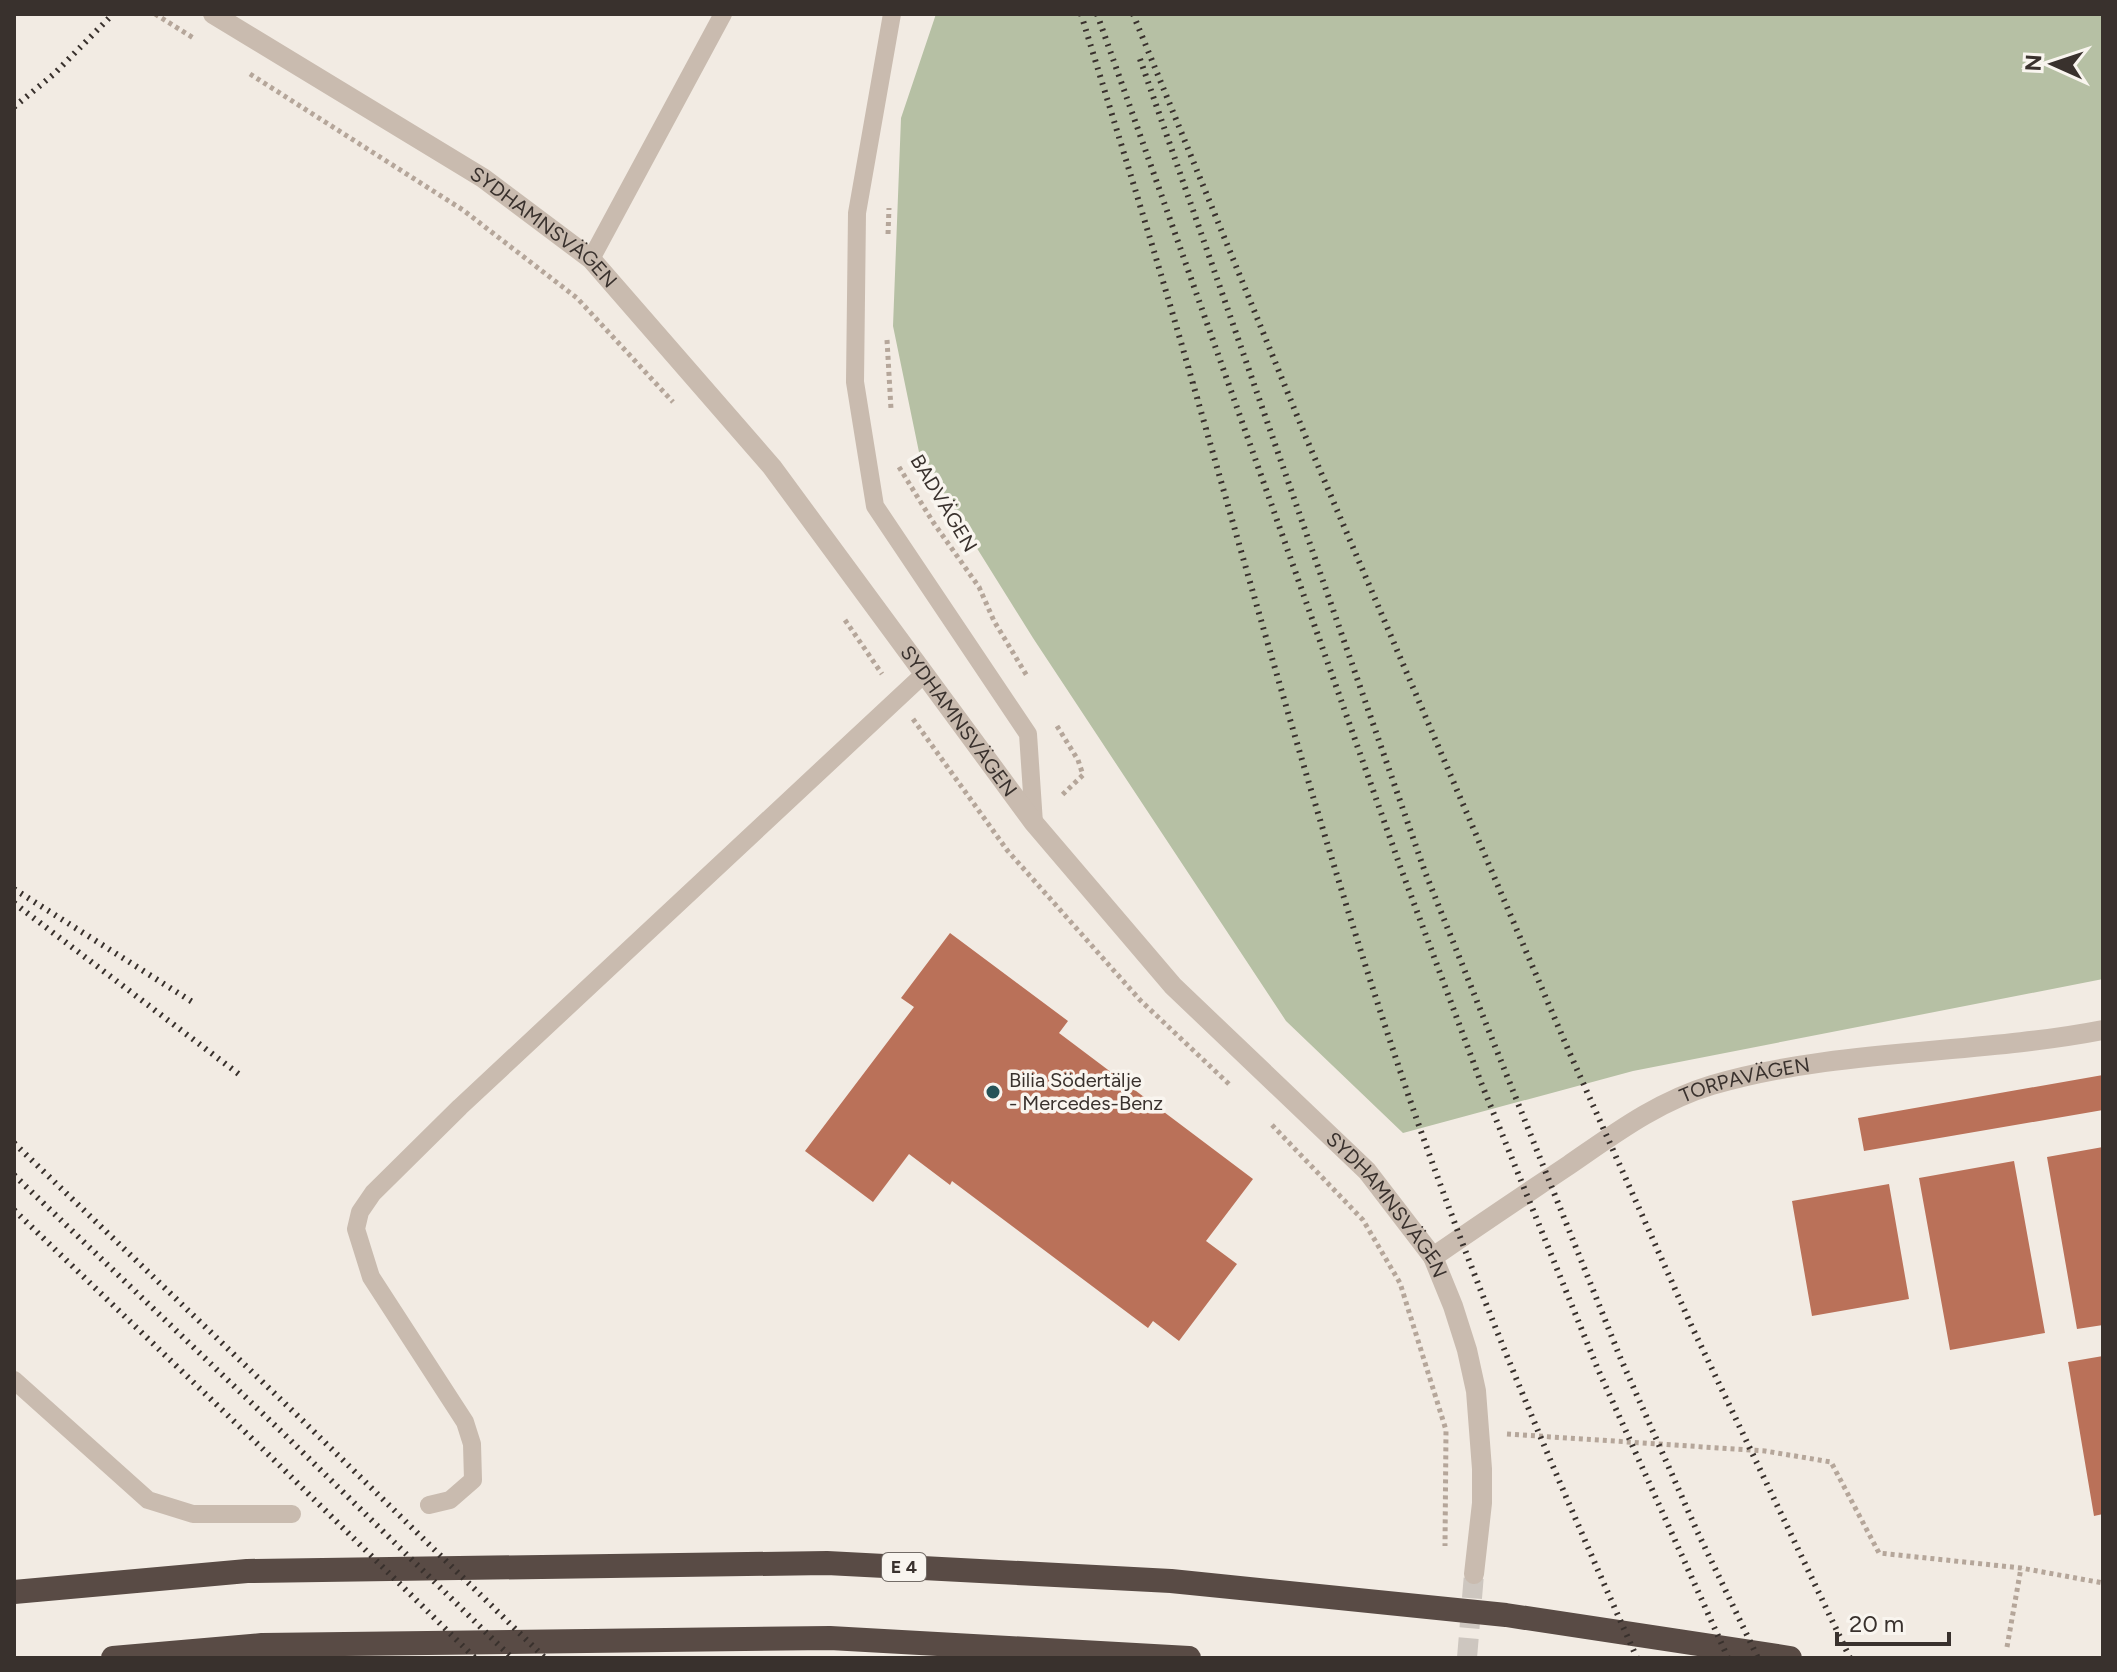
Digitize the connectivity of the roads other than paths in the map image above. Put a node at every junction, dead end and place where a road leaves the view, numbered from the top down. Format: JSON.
{"nodes":[{"id":1,"x":213,"y":14,"type":"edge"},
{"id":2,"x":723,"y":14,"type":"edge"},
{"id":3,"x":892,"y":14,"type":"edge"},
{"id":4,"x":591,"y":259,"type":"junction"},
{"id":5,"x":923,"y":675,"type":"junction"},
{"id":6,"x":1034,"y":823,"type":"junction"},
{"id":7,"x":2103,"y":1030,"type":"edge"},
{"id":8,"x":1433,"y":1257,"type":"junction"},
{"id":9,"x":14,"y":1380,"type":"edge"},
{"id":10,"x":429,"y":1505,"type":"dead end"},
{"id":11,"x":292,"y":1514,"type":"dead end"},
{"id":12,"x":1474,"y":1574,"type":"tunnel mouth"},
{"id":13,"x":14,"y":1592,"type":"edge"},
{"id":14,"x":113,"y":1658,"type":"edge"},
{"id":15,"x":1189,"y":1658,"type":"edge"},
{"id":16,"x":1790,"y":1658,"type":"edge"}],
"edges":[{"from":1,"to":4,"type":"street","name":"SYDHAMNSVÄGEN"},
{"from":2,"to":4,"type":"lane"},
{"from":3,"to":6,"type":"lane"},
{"from":4,"to":5,"type":"street","name":"SYDHAMNSVÄGEN"},
{"from":5,"to":6,"type":"street","name":"SYDHAMNSVÄGEN"},
{"from":5,"to":10,"type":"lane"},
{"from":6,"to":8,"type":"street","name":"SYDHAMNSVÄGEN"},
{"from":7,"to":8,"type":"street","name":"TORPAVÄGEN"},
{"from":8,"to":12,"type":"street","name":"SYDHAMNSVÄGEN"},
{"from":9,"to":11,"type":"lane"},
{"from":13,"to":16,"type":"highway","number":"E 4"},
{"from":14,"to":15,"type":"highway"}]}
